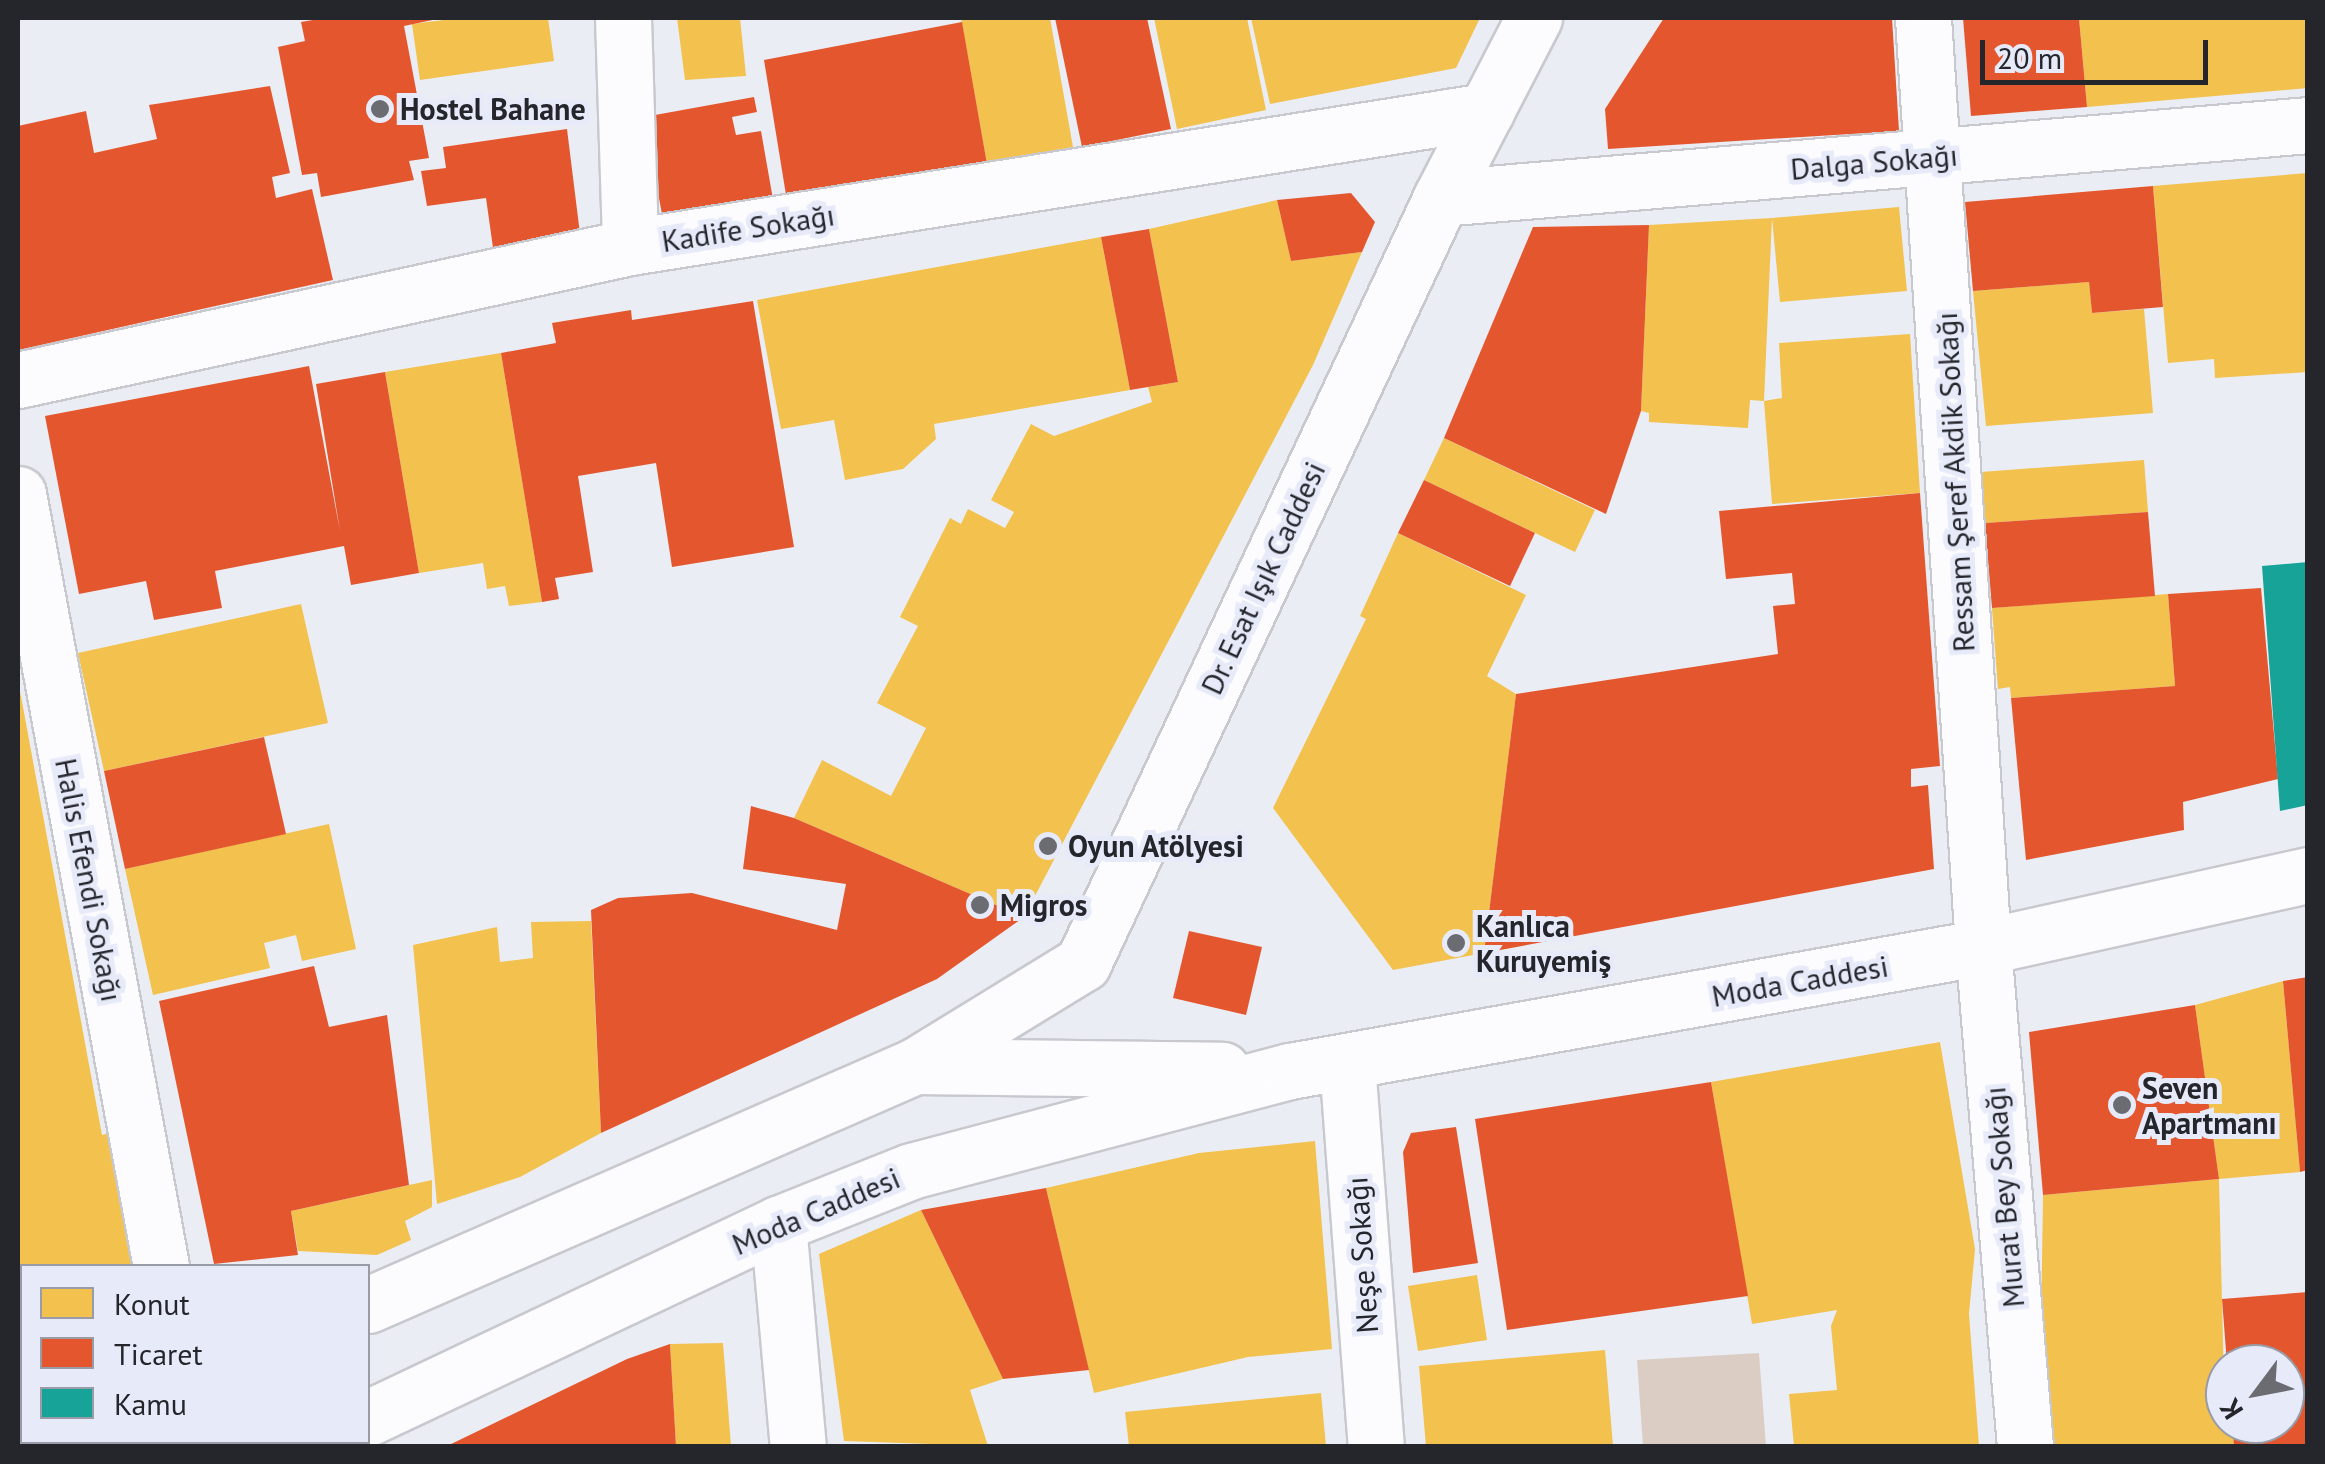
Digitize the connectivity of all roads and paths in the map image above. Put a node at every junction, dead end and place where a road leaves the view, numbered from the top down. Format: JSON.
{"nodes":[{"id":1,"x":623,"y":18,"type":"edge"},
{"id":2,"x":1534,"y":18,"type":"edge"},
{"id":3,"x":1923,"y":18,"type":"edge"},
{"id":4,"x":1486,"y":111,"type":"junction"},
{"id":5,"x":2308,"y":125,"type":"edge"},
{"id":6,"x":1935,"y":157,"type":"junction"},
{"id":7,"x":1440,"y":198,"type":"junction"},
{"id":8,"x":630,"y":247,"type":"junction"},
{"id":9,"x":18,"y":380,"type":"edge"},
{"id":10,"x":18,"y":494,"type":"edge"},
{"id":11,"x":2308,"y":875,"type":"edge"},
{"id":12,"x":1983,"y":947,"type":"junction"},
{"id":13,"x":1347,"y":1063,"type":"junction"},
{"id":14,"x":915,"y":1066,"type":"junction"},
{"id":15,"x":1290,"y":1071,"type":"junction"},
{"id":16,"x":778,"y":1224,"type":"junction"},
{"id":17,"x":161,"y":1264,"type":"edge"},
{"id":18,"x":370,"y":1304,"type":"edge"},
{"id":19,"x":370,"y":1417,"type":"edge"},
{"id":20,"x":798,"y":1446,"type":"edge"},
{"id":21,"x":1376,"y":1446,"type":"edge"},
{"id":22,"x":2025,"y":1446,"type":"edge"}],
"edges":[{"from":1,"to":8,"type":"street"},
{"from":2,"to":4,"type":"street","name":"Dr. Esat Işık Caddesi"},
{"from":3,"to":6,"type":"street","name":"Ressam Şeref Akdik Sokağı"},
{"from":4,"to":7,"type":"street","name":"Dr. Esat Işık Caddesi"},
{"from":4,"to":8,"type":"street","name":"Kadife Sokağı"},
{"from":5,"to":6,"type":"street","name":"Dalga Sokağı"},
{"from":6,"to":7,"type":"street","name":"Dalga Sokağı"},
{"from":6,"to":12,"type":"street","name":"Ressam Şeref Akdik Sokağı"},
{"from":7,"to":14,"type":"street","name":"Dr. Esat Işık Caddesi"},
{"from":8,"to":9,"type":"street","name":"Kadife Sokağı"},
{"from":10,"to":17,"type":"street","name":"Halis Efendi Sokağı"},
{"from":11,"to":12,"type":"street","name":"Moda Caddesi"},
{"from":12,"to":13,"type":"street","name":"Moda Caddesi"},
{"from":12,"to":22,"type":"street","name":"Murat Bey Sokağı"},
{"from":13,"to":15,"type":"street","name":"Moda Caddesi"},
{"from":13,"to":21,"type":"street","name":"Neşe Sokağı"},
{"from":14,"to":15,"type":"street","name":"Moda Caddesi"},
{"from":14,"to":18,"type":"street","name":"Moda Caddesi"},
{"from":15,"to":16,"type":"street","name":"Moda Caddesi"},
{"from":16,"to":19,"type":"street","name":"Moda Caddesi"},
{"from":16,"to":20,"type":"street"}]}
